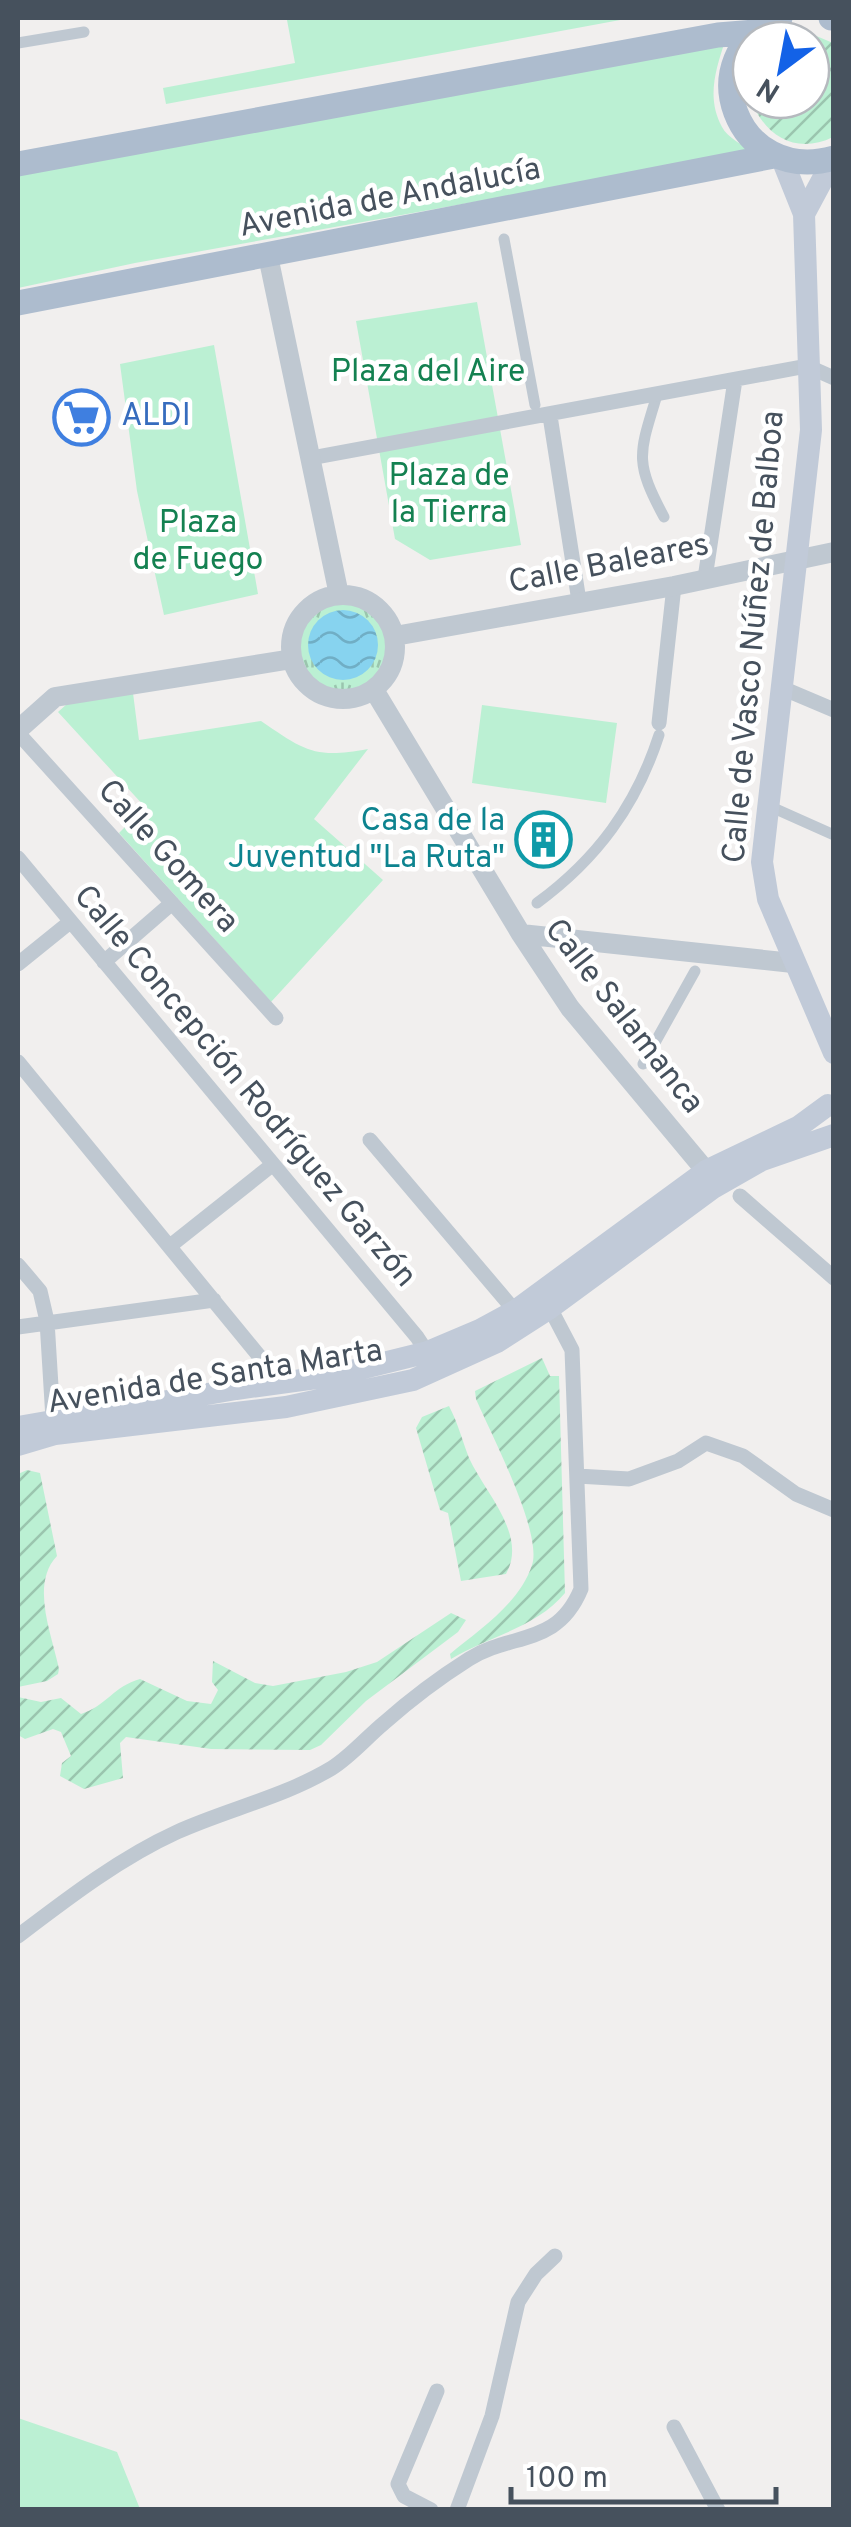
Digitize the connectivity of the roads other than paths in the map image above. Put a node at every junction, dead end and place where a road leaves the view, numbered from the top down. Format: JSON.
{"nodes":[{"id":1,"x":84,"y":32,"type":"dead end"},
{"id":2,"x":731,"y":34,"type":"edge"},
{"id":3,"x":18,"y":43,"type":"edge"},
{"id":4,"x":738,"y":120,"type":"edge"},
{"id":5,"x":778,"y":158,"type":"junction"},
{"id":6,"x":834,"y":158,"type":"edge"},
{"id":7,"x":18,"y":164,"type":"edge"},
{"id":8,"x":804,"y":214,"type":"junction"},
{"id":9,"x":504,"y":239,"type":"dead end"},
{"id":10,"x":268,"y":256,"type":"junction"},
{"id":11,"x":18,"y":303,"type":"edge"},
{"id":12,"x":808,"y":366,"type":"junction"},
{"id":13,"x":834,"y":378,"type":"edge"},
{"id":14,"x":735,"y":380,"type":"junction"},
{"id":15,"x":657,"y":395,"type":"junction"},
{"id":16,"x":535,"y":405,"type":"dead end"},
{"id":17,"x":550,"y":416,"type":"junction"},
{"id":18,"x":311,"y":458,"type":"junction"},
{"id":19,"x":664,"y":518,"type":"dead end"},
{"id":20,"x":834,"y":552,"type":"edge"},
{"id":21,"x":796,"y":561,"type":"junction"},
{"id":22,"x":705,"y":578,"type":"junction"},
{"id":23,"x":674,"y":586,"type":"junction"},
{"id":24,"x":339,"y":595,"type":"junction"},
{"id":25,"x":579,"y":601,"type":"junction"},
{"id":26,"x":394,"y":636,"type":"junction"},
{"id":27,"x":292,"y":659,"type":"junction"},
{"id":28,"x":782,"y":688,"type":"junction"},
{"id":29,"x":374,"y":690,"type":"junction"},
{"id":30,"x":834,"y":710,"type":"edge"},
{"id":31,"x":659,"y":729,"type":"joint"},
{"id":32,"x":18,"y":731,"type":"edge"},
{"id":33,"x":768,"y":806,"type":"junction"},
{"id":34,"x":834,"y":835,"type":"edge"},
{"id":35,"x":18,"y":858,"type":"edge"},
{"id":36,"x":172,"y":903,"type":"junction"},
{"id":37,"x":537,"y":903,"type":"dead end"},
{"id":38,"x":70,"y":922,"type":"junction"},
{"id":39,"x":520,"y":934,"type":"junction"},
{"id":40,"x":104,"y":962,"type":"junction"},
{"id":41,"x":793,"y":963,"type":"junction"},
{"id":42,"x":18,"y":964,"type":"edge"},
{"id":43,"x":695,"y":971,"type":"dead end"},
{"id":44,"x":276,"y":1018,"type":"dead end"},
{"id":45,"x":834,"y":1052,"type":"edge"},
{"id":46,"x":18,"y":1062,"type":"edge"},
{"id":47,"x":643,"y":1064,"type":"dead end"},
{"id":48,"x":831,"y":1097,"type":"edge"},
{"id":49,"x":834,"y":1134,"type":"edge"},
{"id":50,"x":370,"y":1140,"type":"dead end"},
{"id":51,"x":272,"y":1164,"type":"junction"},
{"id":52,"x":706,"y":1171,"type":"junction"},
{"id":53,"x":740,"y":1196,"type":"dead end"},
{"id":54,"x":170,"y":1246,"type":"junction"},
{"id":55,"x":18,"y":1264,"type":"edge"},
{"id":56,"x":834,"y":1278,"type":"edge"},
{"id":57,"x":214,"y":1300,"type":"junction"},
{"id":58,"x":550,"y":1308,"type":"junction"},
{"id":59,"x":515,"y":1310,"type":"junction"},
{"id":60,"x":46,"y":1321,"type":"junction"},
{"id":61,"x":18,"y":1326,"type":"edge"},
{"id":62,"x":433,"y":1361,"type":"junction"},
{"id":63,"x":284,"y":1395,"type":"junction"},
{"id":64,"x":54,"y":1426,"type":"junction"},
{"id":65,"x":18,"y":1427,"type":"edge"},
{"id":66,"x":18,"y":1444,"type":"edge"},
{"id":67,"x":577,"y":1476,"type":"junction"},
{"id":68,"x":834,"y":1510,"type":"edge"},
{"id":69,"x":18,"y":1936,"type":"edge"},
{"id":70,"x":555,"y":2256,"type":"dead end"},
{"id":71,"x":437,"y":2391,"type":"dead end"},
{"id":72,"x":674,"y":2427,"type":"dead end"},
{"id":73,"x":431,"y":2510,"type":"edge"},
{"id":74,"x":457,"y":2510,"type":"edge"},
{"id":75,"x":718,"y":2510,"type":"edge"}],
"edges":[{"from":1,"to":3,"type":"street"},
{"from":2,"to":7,"type":"main road"},
{"from":4,"to":5,"type":"main road"},
{"from":5,"to":6,"type":"main road","name":"Avenida de Andalucía"},
{"from":5,"to":8,"type":"main road","name":"Calle de Vasco Núñez de Balboa"},
{"from":5,"to":10,"type":"main road","name":"Avenida de Andalucía"},
{"from":6,"to":8,"type":"main road","name":"Calle de Vasco Núñez de Balboa"},
{"from":8,"to":12,"type":"main road","name":"Calle de Vasco Núñez de Balboa"},
{"from":9,"to":16,"type":"street"},
{"from":10,"to":11,"type":"main road","name":"Avenida de Andalucía"},
{"from":10,"to":18,"type":"street"},
{"from":12,"to":13,"type":"street"},
{"from":12,"to":14,"type":"street"},
{"from":12,"to":21,"type":"main road","name":"Calle de Vasco Núñez de Balboa"},
{"from":14,"to":15,"type":"street"},
{"from":14,"to":22,"type":"street"},
{"from":15,"to":17,"type":"street"},
{"from":15,"to":19,"type":"street"},
{"from":17,"to":18,"type":"street"},
{"from":17,"to":25,"type":"street"},
{"from":18,"to":24,"type":"street"},
{"from":20,"to":21,"type":"street","name":"Calle Baleares"},
{"from":21,"to":22,"type":"street","name":"Calle Baleares"},
{"from":21,"to":28,"type":"main road","name":"Calle de Vasco Núñez de Balboa"},
{"from":22,"to":23,"type":"street","name":"Calle Baleares"},
{"from":23,"to":25,"type":"street","name":"Calle Baleares"},
{"from":23,"to":31,"type":"street"},
{"from":24,"to":26,"type":"street"},
{"from":24,"to":27,"type":"street"},
{"from":25,"to":26,"type":"street","name":"Calle Baleares"},
{"from":26,"to":29,"type":"street"},
{"from":27,"to":29,"type":"street"},
{"from":27,"to":32,"type":"street"},
{"from":28,"to":30,"type":"street"},
{"from":28,"to":33,"type":"main road","name":"Calle de Vasco Núñez de Balboa"},
{"from":29,"to":39,"type":"street","name":"Calle Salamanca"},
{"from":31,"to":37,"type":"street"},
{"from":32,"to":36,"type":"street","name":"Calle Gomera"},
{"from":33,"to":34,"type":"street"},
{"from":33,"to":41,"type":"main road","name":"Calle de Vasco Núñez de Balboa"},
{"from":35,"to":38,"type":"street","name":"Calle Concepción Rodríguez Garzón"},
{"from":36,"to":40,"type":"street"},
{"from":36,"to":44,"type":"street","name":"Calle Gomera"},
{"from":38,"to":40,"type":"street","name":"Calle Concepción Rodríguez Garzón"},
{"from":38,"to":42,"type":"street"},
{"from":39,"to":41,"type":"street"},
{"from":39,"to":52,"type":"street","name":"Calle Salamanca"},
{"from":40,"to":51,"type":"street","name":"Calle Concepción Rodríguez Garzón"},
{"from":41,"to":45,"type":"main road","name":"Calle de Vasco Núñez de Balboa"},
{"from":43,"to":47,"type":"street"},
{"from":46,"to":54,"type":"street"},
{"from":48,"to":49,"type":"main road"},
{"from":48,"to":52,"type":"main road","name":"Avenida de Santa Marta"},
{"from":49,"to":58,"type":"main road","name":"Avenida de Santa Marta"},
{"from":50,"to":59,"type":"street"},
{"from":51,"to":54,"type":"street"},
{"from":51,"to":62,"type":"street","name":"Calle Concepción Rodríguez Garzón"},
{"from":52,"to":59,"type":"main road","name":"Avenida de Santa Marta"},
{"from":53,"to":56,"type":"street"},
{"from":54,"to":57,"type":"street"},
{"from":55,"to":60,"type":"street"},
{"from":57,"to":60,"type":"street"},
{"from":57,"to":63,"type":"street"},
{"from":58,"to":62,"type":"main road","name":"Avenida de Santa Marta"},
{"from":58,"to":67,"type":"street"},
{"from":59,"to":62,"type":"main road","name":"Avenida de Santa Marta"},
{"from":60,"to":61,"type":"street"},
{"from":60,"to":64,"type":"street"},
{"from":62,"to":63,"type":"main road","name":"Avenida de Santa Marta"},
{"from":63,"to":64,"type":"main road","name":"Avenida de Santa Marta"},
{"from":64,"to":65,"type":"main road","name":"Avenida de Santa Marta"},
{"from":64,"to":66,"type":"main road","name":"Avenida de Santa Marta"},
{"from":67,"to":68,"type":"street"},
{"from":67,"to":69,"type":"street"},
{"from":70,"to":74,"type":"street"},
{"from":71,"to":73,"type":"street"},
{"from":72,"to":75,"type":"street"}]}
